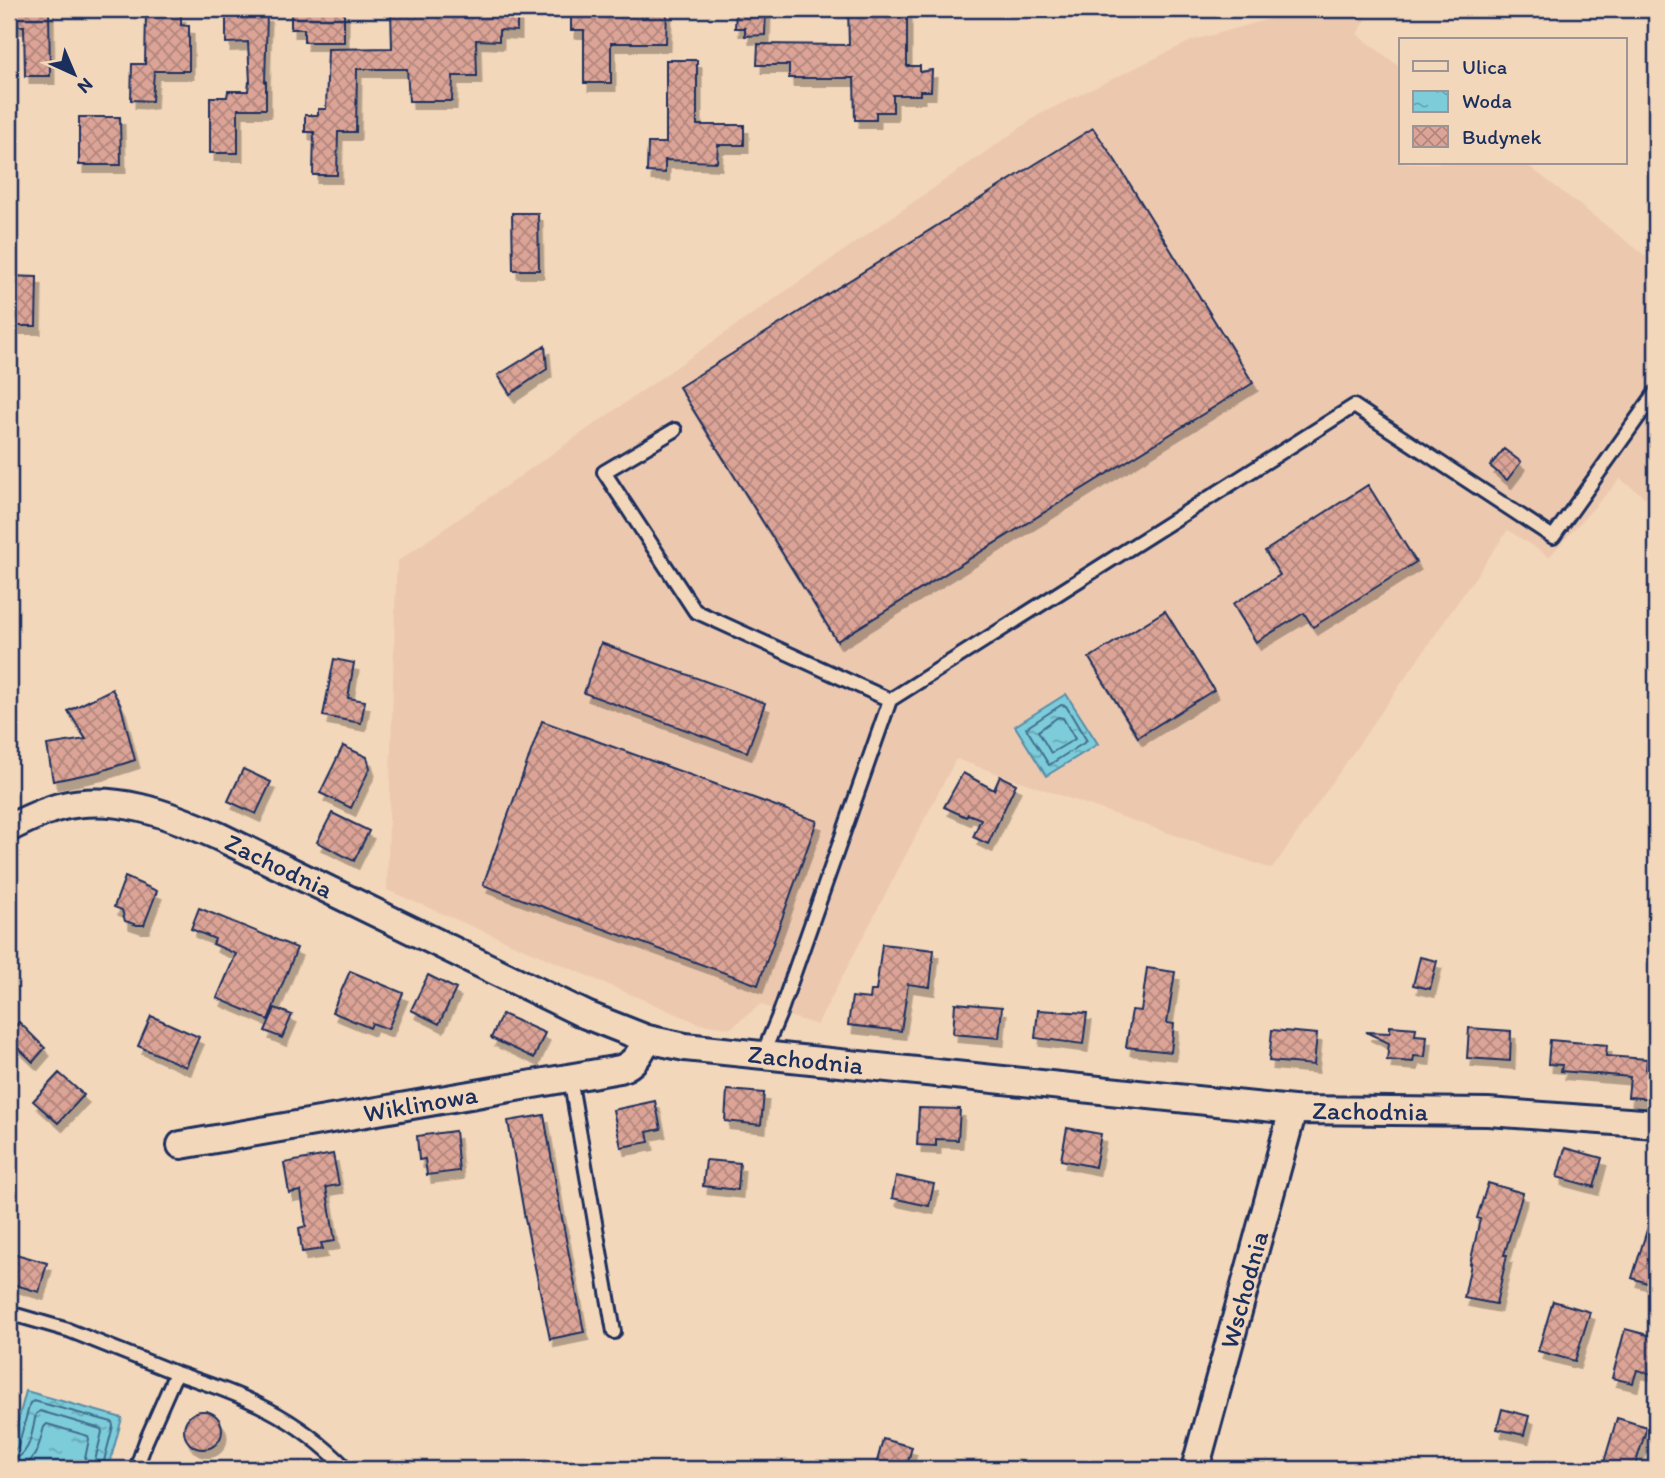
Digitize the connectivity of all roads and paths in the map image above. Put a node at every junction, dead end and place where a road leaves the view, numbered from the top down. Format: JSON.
{"nodes":[{"id":1,"x":1656,"y":392,"type":"edge"},
{"id":2,"x":675,"y":430,"type":"dead end"},
{"id":3,"x":890,"y":700,"type":"junction"},
{"id":4,"x":9,"y":828,"type":"edge"},
{"id":5,"x":647,"y":1039,"type":"junction"},
{"id":6,"x":762,"y":1057,"type":"junction"},
{"id":7,"x":570,"y":1077,"type":"junction"},
{"id":8,"x":1293,"y":1110,"type":"junction"},
{"id":9,"x":1656,"y":1124,"type":"edge"},
{"id":10,"x":181,"y":1145,"type":"dead end"},
{"id":11,"x":9,"y":1313,"type":"edge"},
{"id":12,"x":614,"y":1332,"type":"dead end"},
{"id":13,"x":176,"y":1373,"type":"junction"},
{"id":14,"x":136,"y":1469,"type":"edge"},
{"id":15,"x":347,"y":1469,"type":"edge"},
{"id":16,"x":1195,"y":1469,"type":"edge"}],
"edges":[{"from":1,"to":3,"type":"lane"},
{"from":2,"to":3,"type":"lane"},
{"from":3,"to":6,"type":"lane"},
{"from":4,"to":5,"type":"street","name":"Zachodnia"},
{"from":5,"to":6,"type":"street","name":"Zachodnia"},
{"from":5,"to":7,"type":"street","name":"Wiklinowa"},
{"from":6,"to":8,"type":"street","name":"Zachodnia"},
{"from":7,"to":10,"type":"street","name":"Wiklinowa"},
{"from":7,"to":12,"type":"lane"},
{"from":8,"to":9,"type":"street","name":"Zachodnia"},
{"from":8,"to":16,"type":"street","name":"Wschodnia"},
{"from":11,"to":13,"type":"lane"},
{"from":13,"to":14,"type":"lane"},
{"from":13,"to":15,"type":"lane"}]}
